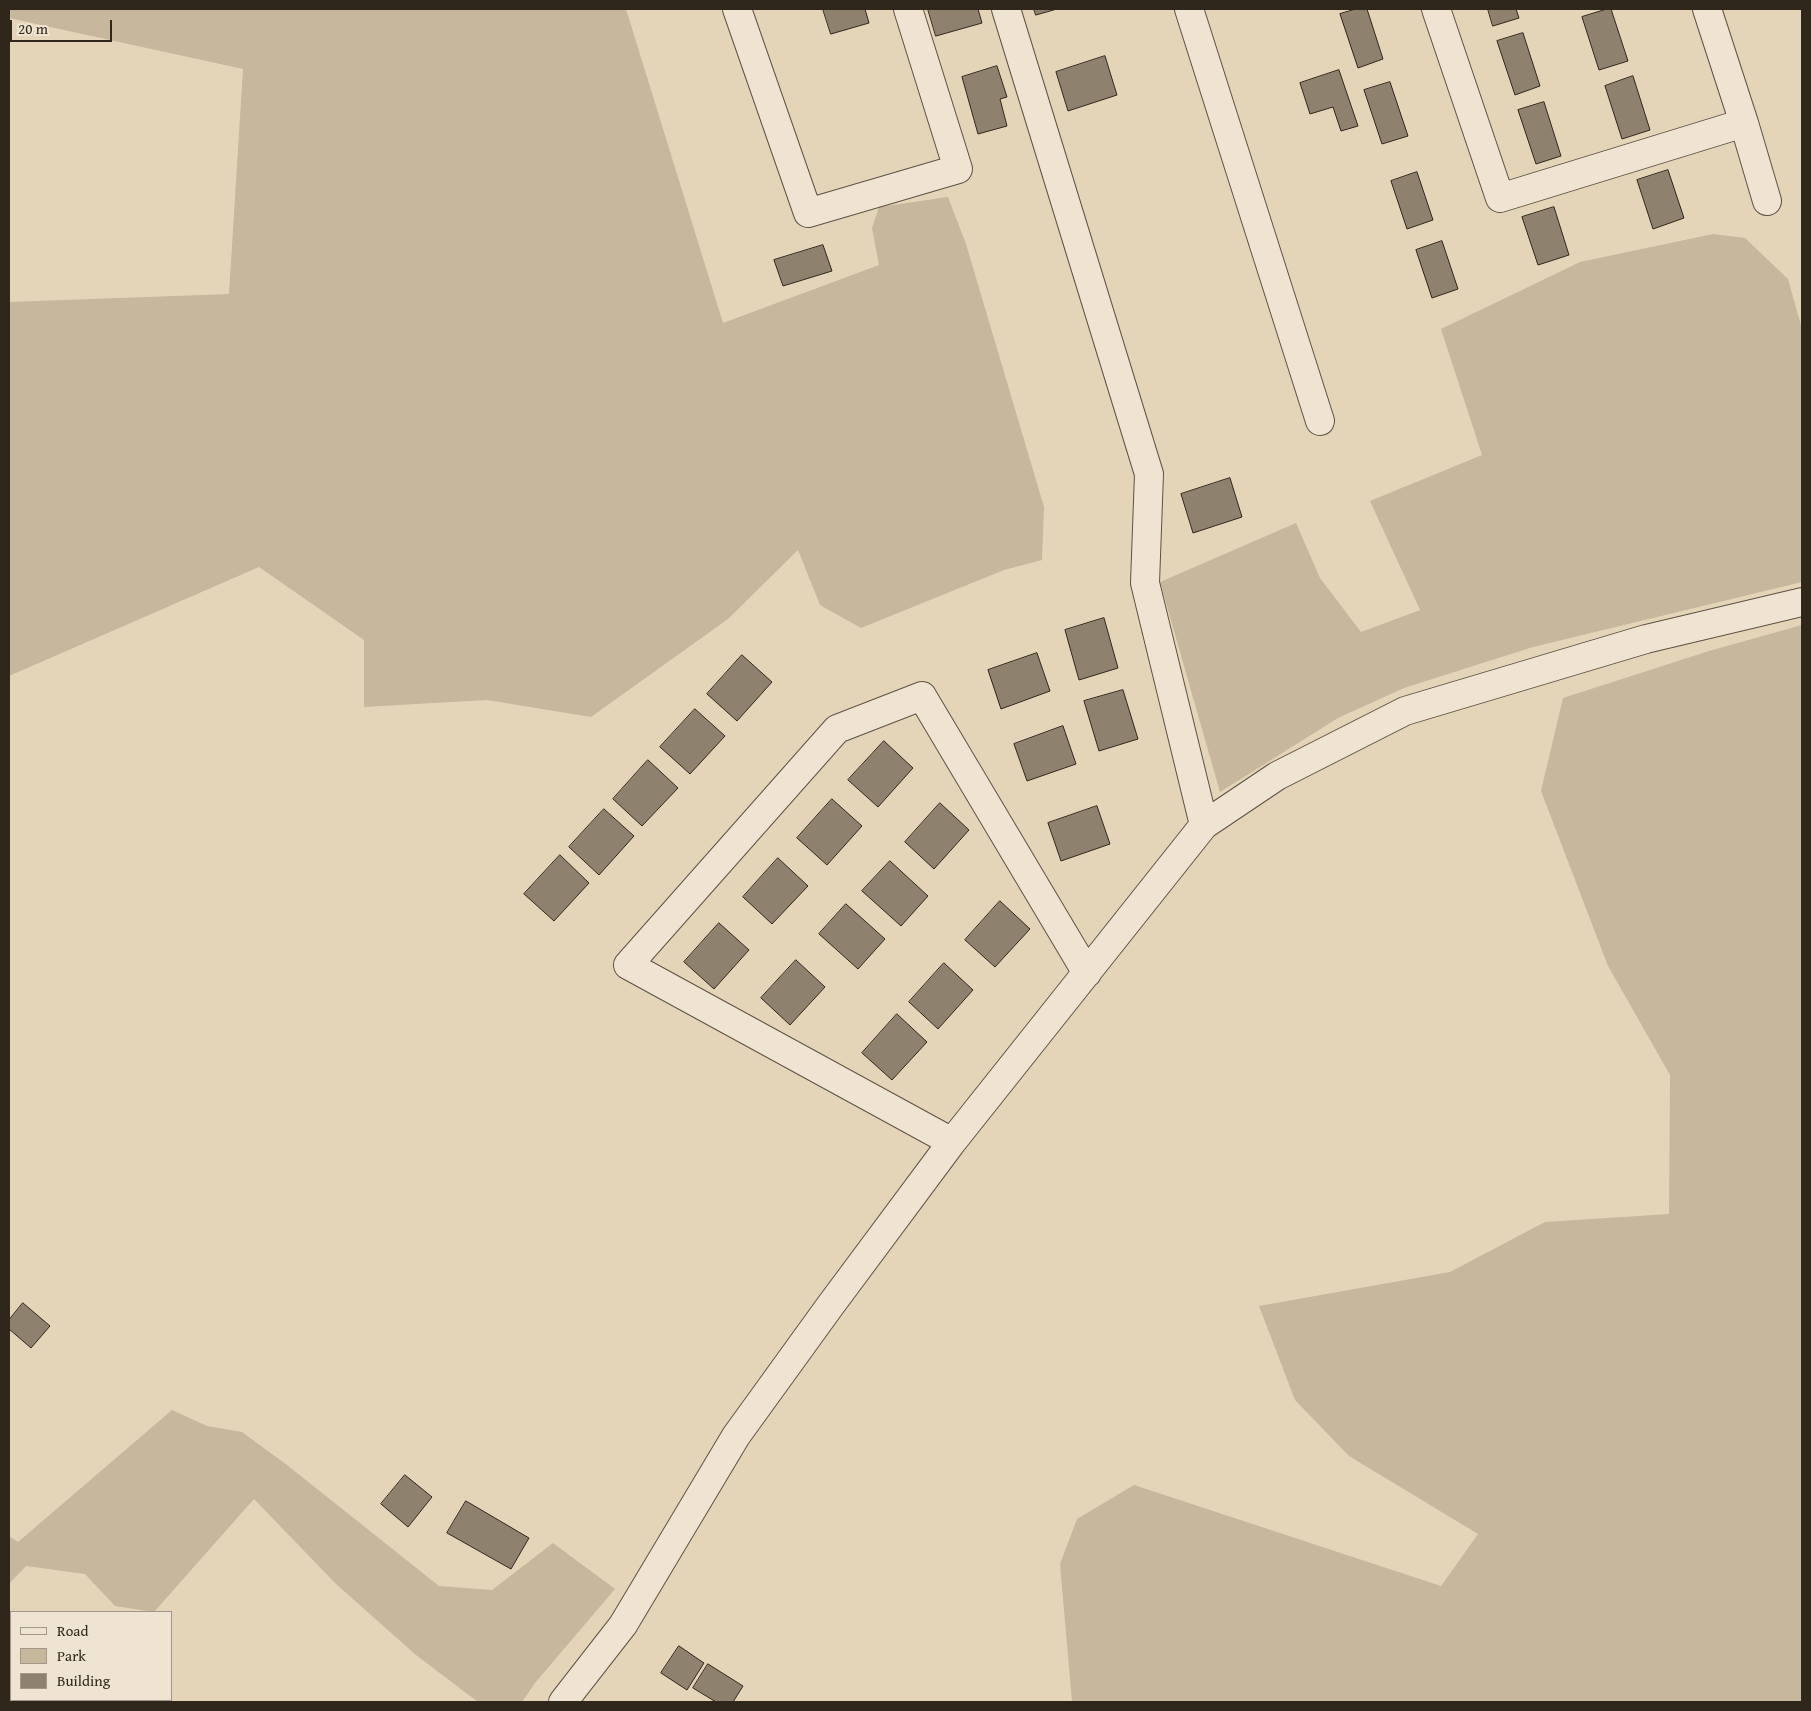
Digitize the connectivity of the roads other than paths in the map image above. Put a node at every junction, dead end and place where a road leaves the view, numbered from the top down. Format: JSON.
{"nodes":[{"id":1,"x":737,"y":9,"type":"edge"},
{"id":2,"x":908,"y":9,"type":"edge"},
{"id":3,"x":1006,"y":9,"type":"edge"},
{"id":4,"x":1188,"y":9,"type":"edge"},
{"id":5,"x":1436,"y":9,"type":"edge"},
{"id":6,"x":1707,"y":9,"type":"edge"},
{"id":7,"x":1744,"y":123,"type":"junction"},
{"id":8,"x":1767,"y":200,"type":"dead end"},
{"id":9,"x":1320,"y":421,"type":"dead end"},
{"id":10,"x":1802,"y":602,"type":"edge"},
{"id":11,"x":1204,"y":825,"type":"junction"},
{"id":12,"x":1087,"y":973,"type":"junction"},
{"id":13,"x":952,"y":1142,"type":"junction"},
{"id":14,"x":563,"y":1702,"type":"edge"}],
"edges":[{"from":1,"to":2,"type":"street"},
{"from":3,"to":11,"type":"street"},
{"from":4,"to":9,"type":"street"},
{"from":5,"to":7,"type":"street"},
{"from":6,"to":7,"type":"street"},
{"from":7,"to":8,"type":"street"},
{"from":10,"to":11,"type":"street"},
{"from":11,"to":12,"type":"street"},
{"from":12,"to":13,"type":"street"},
{"from":12,"to":13,"type":"street"},
{"from":13,"to":14,"type":"street"}]}
